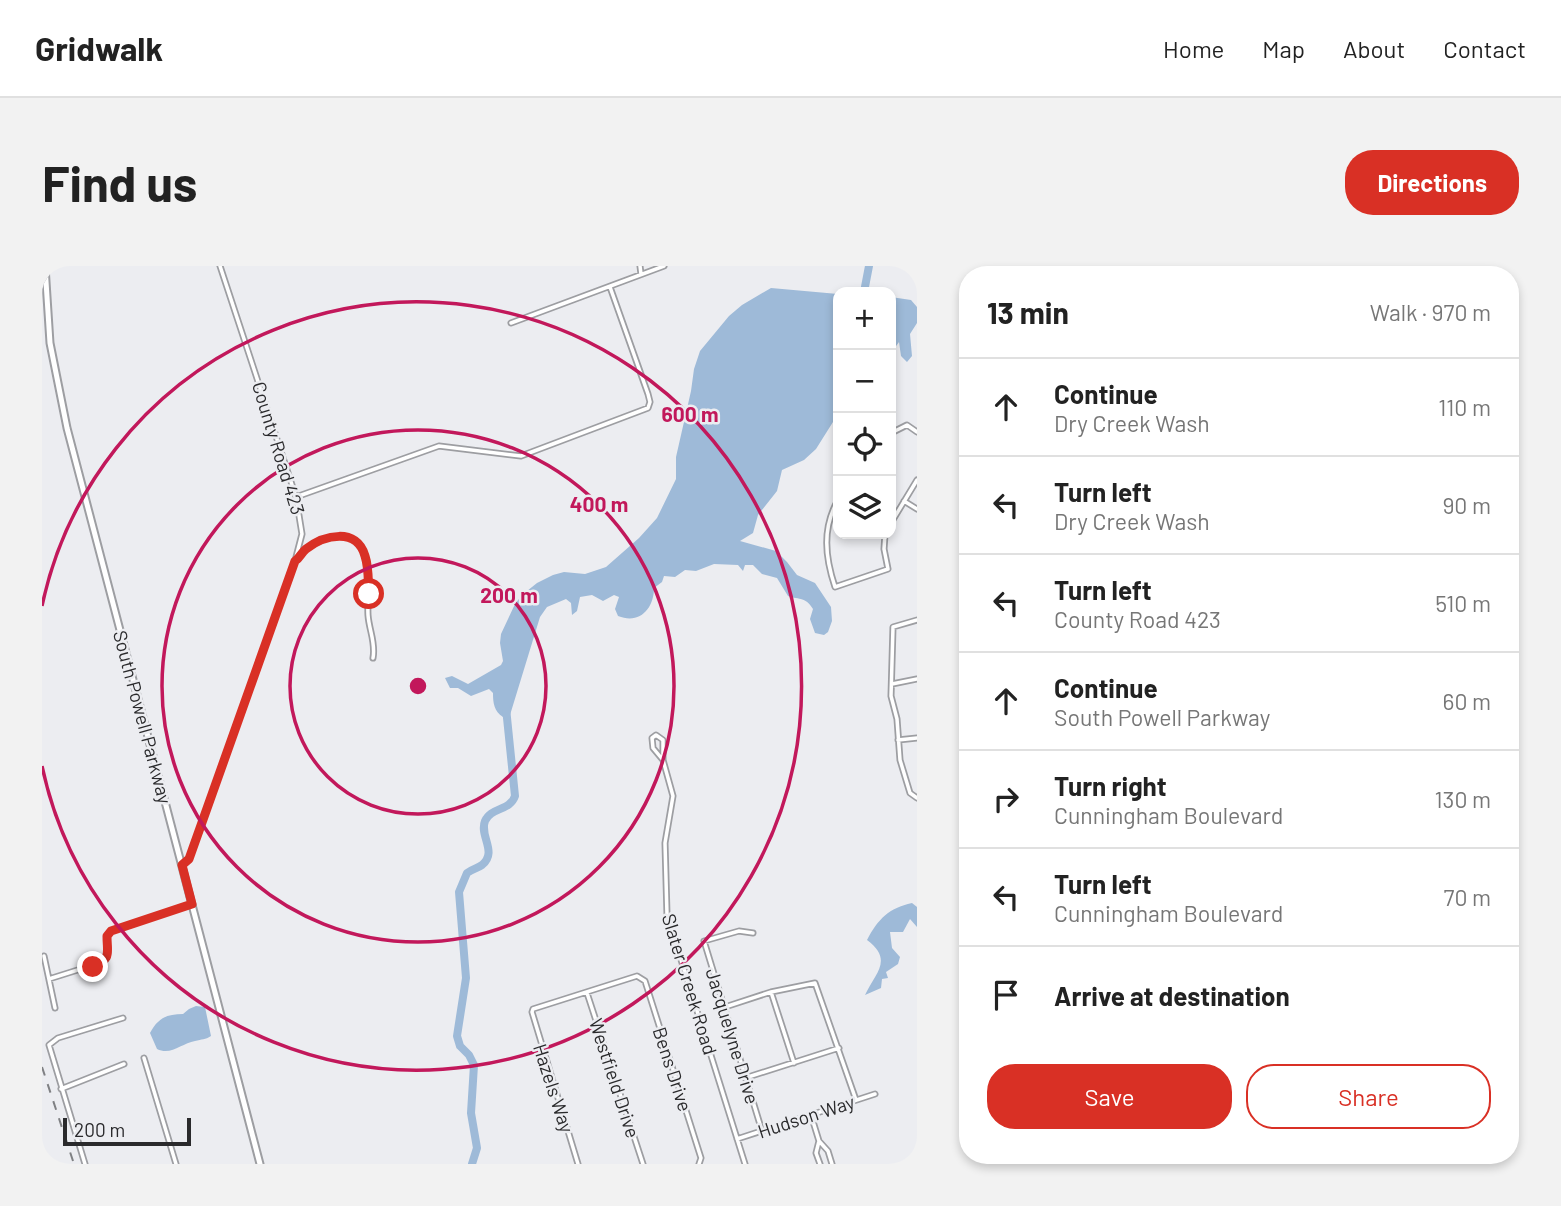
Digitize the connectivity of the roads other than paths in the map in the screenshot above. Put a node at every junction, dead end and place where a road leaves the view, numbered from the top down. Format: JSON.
{"nodes":[{"id":1,"x":45,"y":266,"type":"edge"},
{"id":2,"x":220,"y":266,"type":"edge"},
{"id":3,"x":640,"y":266,"type":"edge"},
{"id":4,"x":664,"y":266,"type":"edge"},
{"id":5,"x":641,"y":274,"type":"junction"},
{"id":6,"x":610,"y":287,"type":"junction"},
{"id":7,"x":511,"y":323,"type":"dead end"},
{"id":8,"x":896,"y":430,"type":"edge"},
{"id":9,"x":917,"y":432,"type":"edge"},
{"id":10,"x":917,"y":480,"type":"edge"},
{"id":11,"x":296,"y":498,"type":"junction"},
{"id":12,"x":904,"y":501,"type":"junction"},
{"id":13,"x":917,"y":509,"type":"edge"},
{"id":14,"x":833,"y":512,"type":"edge"},
{"id":15,"x":896,"y":515,"type":"edge"},
{"id":16,"x":302,"y":539,"type":"junction"},
{"id":17,"x":885,"y":539,"type":"edge"},
{"id":18,"x":313,"y":546,"type":"junction"},
{"id":19,"x":295,"y":561,"type":"junction"},
{"id":20,"x":917,"y":620,"type":"edge"},
{"id":21,"x":373,"y":658,"type":"dead end"},
{"id":22,"x":917,"y":680,"type":"edge"},
{"id":23,"x":891,"y":684,"type":"junction"},
{"id":24,"x":917,"y":738,"type":"edge"},
{"id":25,"x":898,"y":740,"type":"junction"},
{"id":26,"x":663,"y":760,"type":"junction"},
{"id":27,"x":916,"y":797,"type":"edge"},
{"id":28,"x":182,"y":865,"type":"junction"},
{"id":29,"x":192,"y":904,"type":"junction"},
{"id":30,"x":753,"y":933,"type":"dead end"},
{"id":31,"x":44,"y":956,"type":"dead end"},
{"id":32,"x":49,"y":979,"type":"junction"},
{"id":33,"x":587,"y":992,"type":"junction"},
{"id":34,"x":771,"y":992,"type":"junction"},
{"id":35,"x":725,"y":1007,"type":"junction"},
{"id":36,"x":55,"y":1008,"type":"dead end"},
{"id":37,"x":123,"y":1018,"type":"dead end"},
{"id":38,"x":839,"y":1048,"type":"junction"},
{"id":39,"x":144,"y":1058,"type":"dead end"},
{"id":40,"x":124,"y":1063,"type":"dead end"},
{"id":41,"x":794,"y":1063,"type":"junction"},
{"id":42,"x":745,"y":1078,"type":"junction"},
{"id":43,"x":61,"y":1089,"type":"junction"},
{"id":44,"x":875,"y":1094,"type":"dead end"},
{"id":45,"x":856,"y":1100,"type":"junction"},
{"id":46,"x":811,"y":1115,"type":"junction"},
{"id":47,"x":762,"y":1131,"type":"junction"},
{"id":48,"x":737,"y":1139,"type":"junction"},
{"id":49,"x":819,"y":1141,"type":"junction"},
{"id":50,"x":700,"y":1163,"type":"edge"},
{"id":51,"x":85,"y":1164,"type":"edge"},
{"id":52,"x":176,"y":1164,"type":"edge"},
{"id":53,"x":260,"y":1164,"type":"edge"},
{"id":54,"x":578,"y":1164,"type":"edge"},
{"id":55,"x":642,"y":1164,"type":"edge"},
{"id":56,"x":746,"y":1164,"type":"edge"},
{"id":57,"x":820,"y":1164,"type":"edge"},
{"id":58,"x":832,"y":1164,"type":"edge"}],
"edges":[{"from":1,"to":28,"type":"main road","name":"South Powell Parkway"},
{"from":2,"to":11,"type":"street","name":"County Road 423"},
{"from":3,"to":5,"type":"street"},
{"from":4,"to":5,"type":"street"},
{"from":5,"to":6,"type":"street"},
{"from":6,"to":7,"type":"street"},
{"from":6,"to":11,"type":"street"},
{"from":8,"to":9,"type":"street"},
{"from":10,"to":12,"type":"street"},
{"from":11,"to":16,"type":"street","name":"County Road 423"},
{"from":12,"to":13,"type":"street"},
{"from":12,"to":15,"type":"street"},
{"from":14,"to":17,"type":"street"},
{"from":16,"to":18,"type":"street"},
{"from":16,"to":19,"type":"street","name":"County Road 423"},
{"from":18,"to":19,"type":"street"},
{"from":18,"to":21,"type":"street"},
{"from":19,"to":28,"type":"street","name":"County Road 423"},
{"from":20,"to":23,"type":"street"},
{"from":22,"to":23,"type":"street"},
{"from":23,"to":25,"type":"street"},
{"from":24,"to":25,"type":"street"},
{"from":25,"to":27,"type":"street"},
{"from":26,"to":26,"type":"street","name":"Slater Creek Road"},
{"from":26,"to":48,"type":"street","name":"Slater Creek Road"},
{"from":28,"to":29,"type":"main road","name":"South Powell Parkway"},
{"from":29,"to":32,"type":"street"},
{"from":29,"to":53,"type":"main road","name":"South Powell Parkway"},
{"from":30,"to":35,"type":"street","name":"Jacquelyne Drive"},
{"from":31,"to":32,"type":"street"},
{"from":32,"to":36,"type":"street"},
{"from":33,"to":50,"type":"street","name":"Bens Drive"},
{"from":33,"to":54,"type":"street","name":"Hazels Way"},
{"from":33,"to":55,"type":"street","name":"Westfield Drive"},
{"from":34,"to":35,"type":"street"},
{"from":34,"to":38,"type":"street"},
{"from":34,"to":41,"type":"street"},
{"from":35,"to":42,"type":"street","name":"Jacquelyne Drive"},
{"from":37,"to":43,"type":"street"},
{"from":38,"to":41,"type":"street"},
{"from":38,"to":45,"type":"street"},
{"from":39,"to":52,"type":"street"},
{"from":40,"to":43,"type":"street"},
{"from":41,"to":42,"type":"street"},
{"from":42,"to":47,"type":"street","name":"Jacquelyne Drive"},
{"from":43,"to":51,"type":"street"},
{"from":44,"to":45,"type":"street","name":"Hudson Way"},
{"from":45,"to":46,"type":"street","name":"Hudson Way"},
{"from":46,"to":47,"type":"street","name":"Hudson Way"},
{"from":46,"to":49,"type":"street"},
{"from":47,"to":48,"type":"street","name":"Hudson Way"},
{"from":48,"to":56,"type":"street","name":"Slater Creek Road"},
{"from":49,"to":57,"type":"street"},
{"from":49,"to":58,"type":"street"}]}
